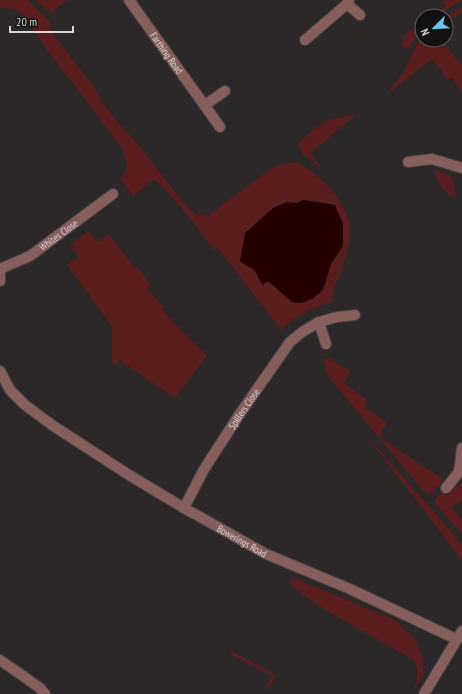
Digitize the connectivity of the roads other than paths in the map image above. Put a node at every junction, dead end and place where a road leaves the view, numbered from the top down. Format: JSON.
{"nodes":[{"id":1,"x":129,"y":0,"type":"edge"},
{"id":2,"x":348,"y":2,"type":"edge"},
{"id":3,"x":360,"y":15,"type":"dead end"},
{"id":4,"x":305,"y":40,"type":"dead end"},
{"id":5,"x":225,"y":91,"type":"dead end"},
{"id":6,"x":205,"y":105,"type":"junction"},
{"id":7,"x":220,"y":127,"type":"dead end"},
{"id":8,"x":408,"y":162,"type":"dead end"},
{"id":9,"x":462,"y":168,"type":"edge"},
{"id":10,"x":113,"y":194,"type":"dead end"},
{"id":11,"x":0,"y":270,"type":"edge"},
{"id":12,"x":0,"y":281,"type":"edge"},
{"id":13,"x":355,"y":315,"type":"dead end"},
{"id":14,"x":319,"y":322,"type":"junction"},
{"id":15,"x":326,"y":344,"type":"dead end"},
{"id":16,"x":0,"y":371,"type":"edge"},
{"id":17,"x":3,"y":384,"type":"edge"},
{"id":18,"x":462,"y":448,"type":"edge"},
{"id":19,"x":461,"y":467,"type":"edge"},
{"id":20,"x":446,"y":488,"type":"dead end"},
{"id":21,"x":184,"y":508,"type":"junction"},
{"id":22,"x":462,"y":631,"type":"edge"},
{"id":23,"x":456,"y":639,"type":"junction"},
{"id":24,"x":0,"y":660,"type":"edge"},
{"id":25,"x":45,"y":694,"type":"edge"},
{"id":26,"x":424,"y":694,"type":"edge"}],
"edges":[{"from":1,"to":6,"type":"street","name":"Farthing Road"},
{"from":2,"to":3,"type":"street"},
{"from":2,"to":4,"type":"street"},
{"from":5,"to":6,"type":"street"},
{"from":6,"to":7,"type":"street","name":"Farthing Road"},
{"from":8,"to":9,"type":"street"},
{"from":10,"to":11,"type":"street","name":"Whites Close"},
{"from":11,"to":12,"type":"street"},
{"from":13,"to":14,"type":"street","name":"Spillers Close"},
{"from":14,"to":15,"type":"street"},
{"from":14,"to":21,"type":"street","name":"Spillers Close"},
{"from":16,"to":17,"type":"street","name":"Bowerings Road"},
{"from":17,"to":21,"type":"street","name":"Bowerings Road"},
{"from":18,"to":19,"type":"street"},
{"from":19,"to":20,"type":"street"},
{"from":21,"to":23,"type":"street","name":"Bowerings Road"},
{"from":22,"to":23,"type":"street"},
{"from":23,"to":26,"type":"street"},
{"from":24,"to":25,"type":"street"}]}
